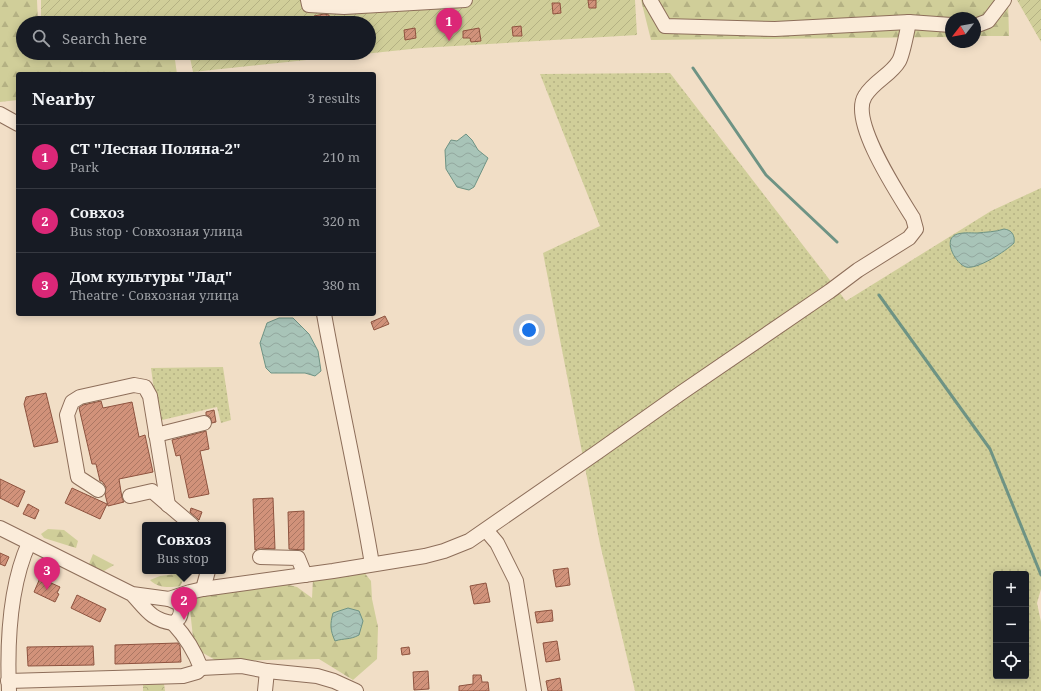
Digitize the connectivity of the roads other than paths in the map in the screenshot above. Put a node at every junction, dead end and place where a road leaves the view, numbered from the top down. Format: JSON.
{"nodes":[{"id":1,"x":308,"y":0,"type":"edge"},
{"id":2,"x":465,"y":0,"type":"edge"},
{"id":3,"x":650,"y":0,"type":"edge"},
{"id":4,"x":1004,"y":0,"type":"edge"},
{"id":5,"x":909,"y":22,"type":"junction"},
{"id":6,"x":981,"y":24,"type":"edge"},
{"id":7,"x":945,"y":25,"type":"edge"},
{"id":8,"x":0,"y":114,"type":"edge"},
{"id":9,"x":16,"y":123,"type":"edge"},
{"id":10,"x":324,"y":316,"type":"edge"},
{"id":11,"x":204,"y":423,"type":"dead end"},
{"id":12,"x":156,"y":435,"type":"junction"},
{"id":13,"x":98,"y":490,"type":"dead end"},
{"id":14,"x":130,"y":496,"type":"dead end"},
{"id":15,"x":168,"y":505,"type":"junction"},
{"id":16,"x":188,"y":522,"type":"edge"},
{"id":17,"x":0,"y":528,"type":"edge"},
{"id":18,"x":486,"y":530,"type":"junction"},
{"id":19,"x":29,"y":543,"type":"junction"},
{"id":20,"x":260,"y":557,"type":"dead end"},
{"id":21,"x":372,"y":564,"type":"junction"},
{"id":22,"x":207,"y":574,"type":"edge"},
{"id":23,"x":305,"y":575,"type":"junction"},
{"id":24,"x":203,"y":589,"type":"junction"},
{"id":25,"x":132,"y":594,"type":"junction"},
{"id":26,"x":169,"y":599,"type":"junction"},
{"id":27,"x":173,"y":623,"type":"junction"},
{"id":28,"x":5,"y":626,"type":"edge"},
{"id":29,"x":201,"y":668,"type":"junction"},
{"id":30,"x":266,"y":671,"type":"junction"},
{"id":31,"x":9,"y":686,"type":"edge"},
{"id":32,"x":265,"y":691,"type":"edge"},
{"id":33,"x":356,"y":691,"type":"edge"},
{"id":34,"x":534,"y":691,"type":"edge"}],
"edges":[{"from":1,"to":2,"type":"street"},
{"from":3,"to":5,"type":"street"},
{"from":4,"to":6,"type":"street"},
{"from":5,"to":7,"type":"street"},
{"from":5,"to":18,"type":"street"},
{"from":8,"to":9,"type":"street"},
{"from":10,"to":21,"type":"street"},
{"from":11,"to":12,"type":"street"},
{"from":12,"to":13,"type":"street"},
{"from":12,"to":15,"type":"street"},
{"from":14,"to":15,"type":"street"},
{"from":15,"to":16,"type":"street"},
{"from":17,"to":19,"type":"street"},
{"from":18,"to":21,"type":"street"},
{"from":18,"to":34,"type":"street"},
{"from":19,"to":25,"type":"street"},
{"from":19,"to":28,"type":"street"},
{"from":20,"to":23,"type":"street"},
{"from":21,"to":23,"type":"street"},
{"from":22,"to":24,"type":"street"},
{"from":23,"to":24,"type":"street"},
{"from":24,"to":26,"type":"street"},
{"from":25,"to":26,"type":"street"},
{"from":25,"to":27,"type":"street"},
{"from":26,"to":27,"type":"street"},
{"from":27,"to":29,"type":"street"},
{"from":28,"to":31,"type":"street"},
{"from":29,"to":30,"type":"street"},
{"from":29,"to":31,"type":"street"},
{"from":30,"to":32,"type":"street"},
{"from":30,"to":33,"type":"street"}]}
